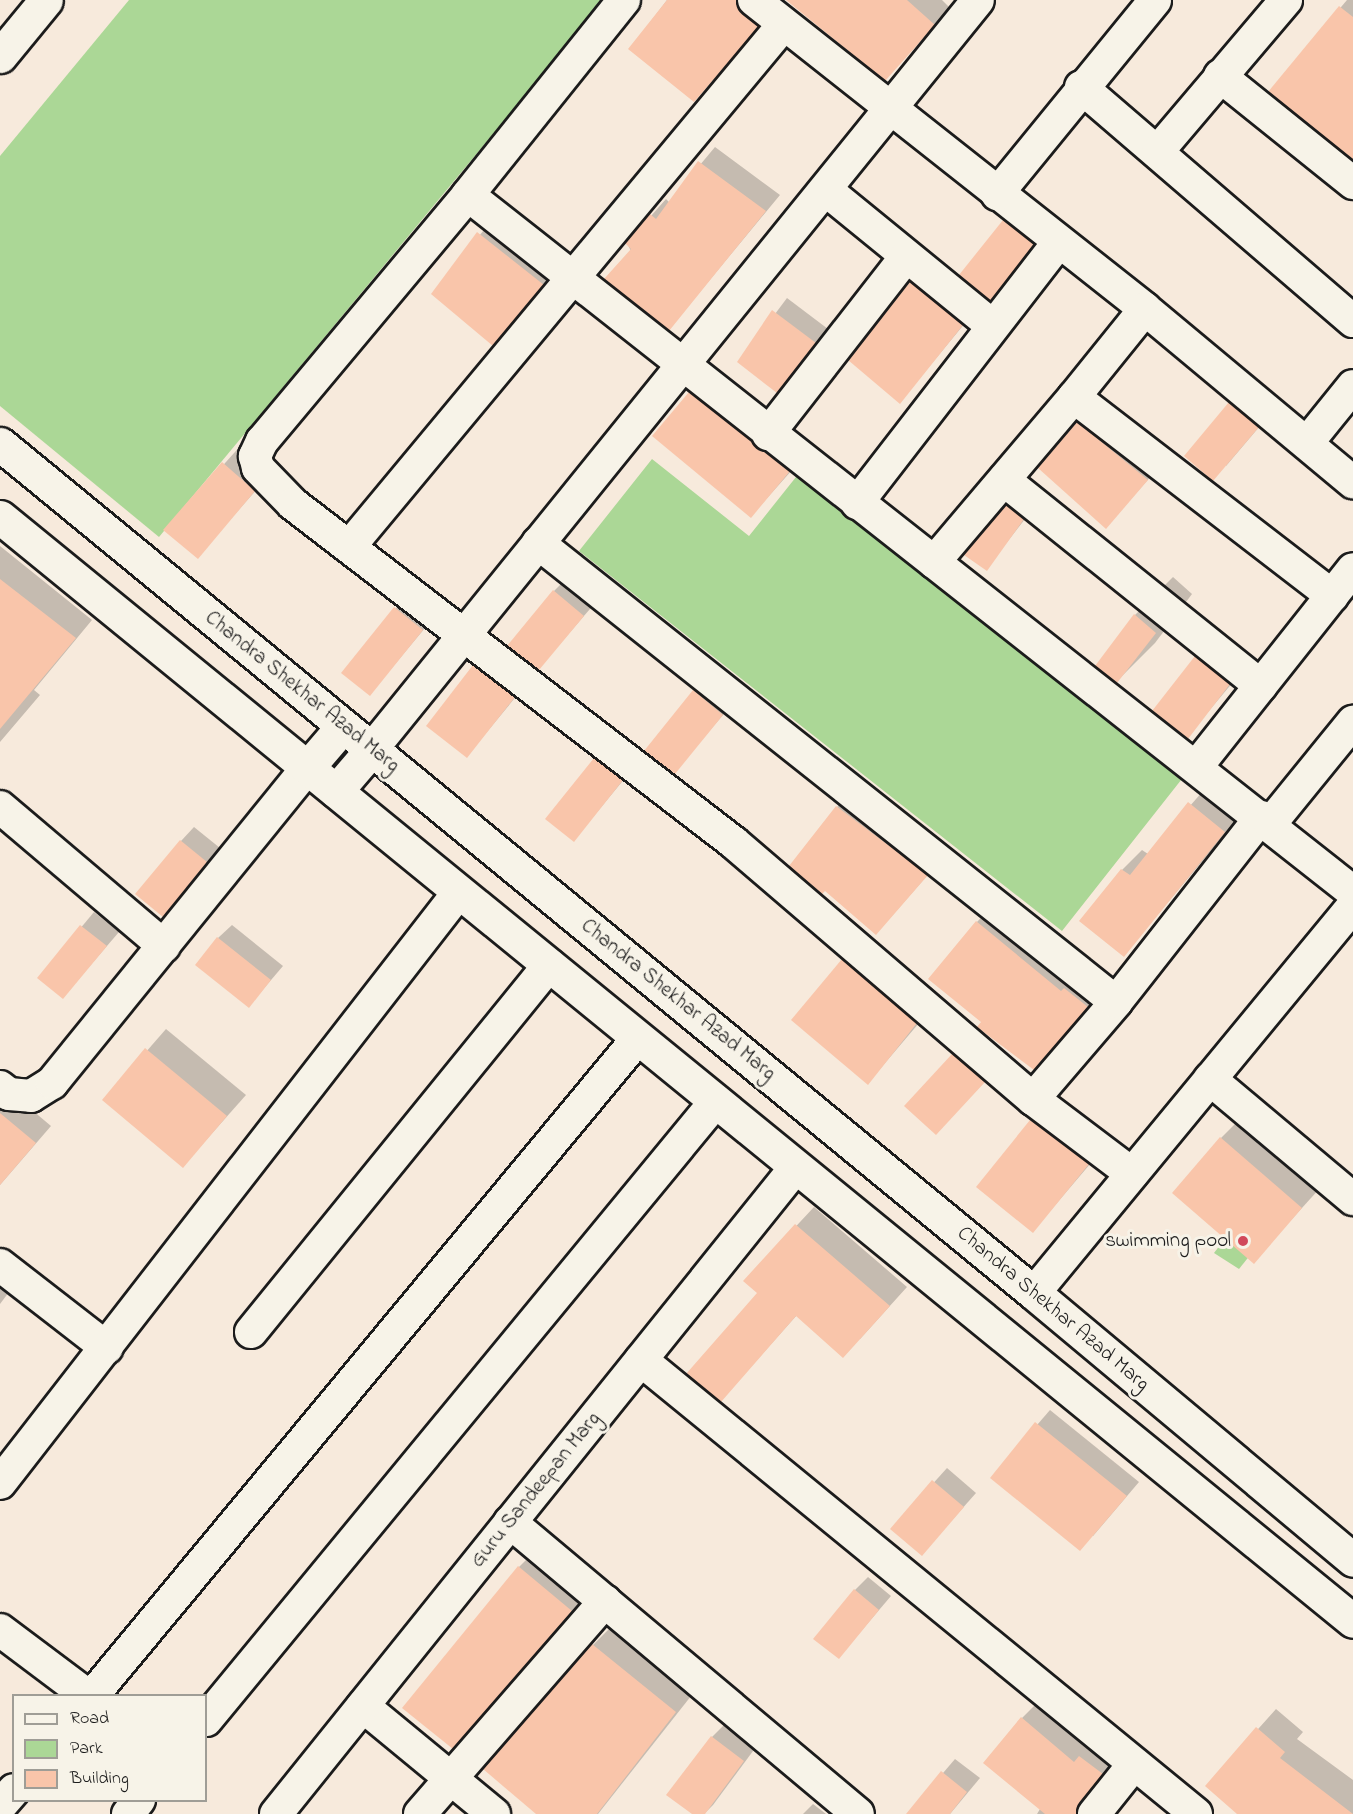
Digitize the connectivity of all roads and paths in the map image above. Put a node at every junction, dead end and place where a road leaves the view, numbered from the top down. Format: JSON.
{"nodes":[{"id":1,"x":46,"y":0,"type":"edge"},
{"id":2,"x":624,"y":0,"type":"edge"},
{"id":3,"x":754,"y":0,"type":"edge"},
{"id":4,"x":1155,"y":0,"type":"edge"},
{"id":5,"x":1286,"y":0,"type":"edge"},
{"id":6,"x":972,"y":2,"type":"edge"},
{"id":7,"x":784,"y":24,"type":"junction"},
{"id":8,"x":0,"y":56,"type":"edge"},
{"id":9,"x":1220,"y":76,"type":"junction"},
{"id":10,"x":1081,"y":87,"type":"junction"},
{"id":11,"x":892,"y":110,"type":"junction"},
{"id":12,"x":1158,"y":151,"type":"junction"},
{"id":13,"x":1353,"y":183,"type":"edge"},
{"id":14,"x":826,"y":190,"type":"junction"},
{"id":15,"x":997,"y":194,"type":"junction"},
{"id":16,"x":468,"y":195,"type":"junction"},
{"id":17,"x":1058,"y":243,"type":"junction"},
{"id":18,"x":906,"y":257,"type":"junction"},
{"id":19,"x":571,"y":278,"type":"junction"},
{"id":20,"x":1145,"y":309,"type":"junction"},
{"id":21,"x":1353,"y":321,"type":"edge"},
{"id":22,"x":993,"y":326,"type":"junction"},
{"id":23,"x":681,"y":367,"type":"junction"},
{"id":24,"x":1353,"y":386,"type":"edge"},
{"id":25,"x":1074,"y":397,"type":"junction"},
{"id":26,"x":768,"y":434,"type":"junction"},
{"id":27,"x":1307,"y":443,"type":"junction"},
{"id":28,"x":0,"y":444,"type":"edge"},
{"id":29,"x":1004,"y":480,"type":"junction"},
{"id":30,"x":1353,"y":482,"type":"edge"},
{"id":31,"x":856,"y":503,"type":"junction"},
{"id":32,"x":0,"y":517,"type":"edge"},
{"id":33,"x":538,"y":543,"type":"junction"},
{"id":34,"x":349,"y":547,"type":"junction"},
{"id":35,"x":934,"y":562,"type":"junction"},
{"id":36,"x":1353,"y":569,"type":"edge"},
{"id":37,"x":1332,"y":596,"type":"junction"},
{"id":38,"x":464,"y":636,"type":"junction"},
{"id":39,"x":1261,"y":686,"type":"junction"},
{"id":40,"x":1353,"y":722,"type":"edge"},
{"id":41,"x":343,"y":726,"type":"junction"},
{"id":42,"x":372,"y":749,"type":"junction"},
{"id":43,"x":1197,"y":766,"type":"junction"},
{"id":44,"x":307,"y":768,"type":"junction"},
{"id":45,"x":336,"y":791,"type":"junction"},
{"id":46,"x":0,"y":807,"type":"edge"},
{"id":47,"x":1266,"y":820,"type":"junction"},
{"id":48,"x":459,"y":892,"type":"junction"},
{"id":49,"x":1351,"y":909,"type":"edge"},
{"id":50,"x":164,"y":946,"type":"junction"},
{"id":51,"x":549,"y":965,"type":"junction"},
{"id":52,"x":1116,"y":1002,"type":"junction"},
{"id":53,"x":638,"y":1038,"type":"junction"},
{"id":54,"x":1210,"y":1079,"type":"junction"},
{"id":55,"x":0,"y":1087,"type":"edge"},
{"id":56,"x":1033,"y":1099,"type":"junction"},
{"id":57,"x":716,"y":1101,"type":"junction"},
{"id":58,"x":796,"y":1167,"type":"junction"},
{"id":59,"x":1132,"y":1174,"type":"junction"},
{"id":60,"x":1353,"y":1199,"type":"edge"},
{"id":61,"x":0,"y":1264,"type":"edge"},
{"id":62,"x":1034,"y":1293,"type":"junction"},
{"id":63,"x":251,"y":1332,"type":"dead end"},
{"id":64,"x":107,"y":1348,"type":"junction"},
{"id":65,"x":640,"y":1360,"type":"junction"},
{"id":66,"x":0,"y":1483,"type":"edge"},
{"id":67,"x":510,"y":1522,"type":"junction"},
{"id":68,"x":1353,"y":1560,"type":"edge"},
{"id":69,"x":605,"y":1601,"type":"junction"},
{"id":70,"x":1353,"y":1621,"type":"edge"},
{"id":71,"x":0,"y":1630,"type":"edge"},
{"id":72,"x":89,"y":1694,"type":"edge"},
{"id":73,"x":91,"y":1694,"type":"edge"},
{"id":74,"x":363,"y":1706,"type":"junction"},
{"id":75,"x":207,"y":1719,"type":"edge"},
{"id":76,"x":1134,"y":1764,"type":"junction"},
{"id":77,"x":449,"y":1779,"type":"junction"},
{"id":78,"x":12,"y":1792,"type":"edge"},
{"id":79,"x":137,"y":1802,"type":"edge"},
{"id":80,"x":0,"y":1806,"type":"edge"},
{"id":81,"x":128,"y":1814,"type":"edge"},
{"id":82,"x":276,"y":1814,"type":"edge"},
{"id":83,"x":420,"y":1814,"type":"edge"},
{"id":84,"x":494,"y":1814,"type":"edge"},
{"id":85,"x":858,"y":1814,"type":"edge"},
{"id":86,"x":1094,"y":1814,"type":"edge"},
{"id":87,"x":1196,"y":1814,"type":"edge"}],
"edges":[{"from":1,"to":8,"type":"street"},
{"from":2,"to":16,"type":"street"},
{"from":3,"to":7,"type":"street"},
{"from":4,"to":10,"type":"street"},
{"from":5,"to":9,"type":"street"},
{"from":6,"to":11,"type":"street"},
{"from":7,"to":11,"type":"street"},
{"from":7,"to":19,"type":"street"},
{"from":9,"to":12,"type":"street"},
{"from":9,"to":13,"type":"street"},
{"from":10,"to":12,"type":"street"},
{"from":10,"to":15,"type":"street"},
{"from":11,"to":14,"type":"street"},
{"from":11,"to":15,"type":"street"},
{"from":12,"to":21,"type":"street"},
{"from":14,"to":18,"type":"street"},
{"from":14,"to":23,"type":"street"},
{"from":15,"to":17,"type":"street"},
{"from":16,"to":19,"type":"street"},
{"from":16,"to":34,"type":"street"},
{"from":17,"to":20,"type":"street"},
{"from":17,"to":22,"type":"street"},
{"from":18,"to":22,"type":"street"},
{"from":18,"to":26,"type":"street"},
{"from":19,"to":23,"type":"street"},
{"from":19,"to":34,"type":"street"},
{"from":20,"to":25,"type":"street"},
{"from":20,"to":27,"type":"street"},
{"from":22,"to":31,"type":"street"},
{"from":23,"to":26,"type":"street"},
{"from":23,"to":33,"type":"street"},
{"from":24,"to":27,"type":"street"},
{"from":25,"to":29,"type":"street"},
{"from":25,"to":37,"type":"street"},
{"from":26,"to":31,"type":"street"},
{"from":27,"to":30,"type":"street"},
{"from":28,"to":41,"type":"street","name":"Chandra Shekhar Azad Marg"},
{"from":29,"to":35,"type":"street"},
{"from":29,"to":39,"type":"street"},
{"from":31,"to":35,"type":"street"},
{"from":32,"to":44,"type":"street"},
{"from":33,"to":38,"type":"street"},
{"from":33,"to":52,"type":"street"},
{"from":34,"to":38,"type":"street"},
{"from":35,"to":43,"type":"street"},
{"from":36,"to":37,"type":"street"},
{"from":37,"to":39,"type":"street"},
{"from":38,"to":42,"type":"street"},
{"from":38,"to":56,"type":"street"},
{"from":39,"to":43,"type":"street"},
{"from":40,"to":47,"type":"street"},
{"from":41,"to":42,"type":"street","name":"Chandra Shekhar Azad Marg"},
{"from":41,"to":44,"type":"street"},
{"from":42,"to":45,"type":"street"},
{"from":42,"to":62,"type":"street","name":"Chandra Shekhar Azad Marg"},
{"from":43,"to":47,"type":"street"},
{"from":44,"to":45,"type":"street"},
{"from":44,"to":50,"type":"street"},
{"from":45,"to":48,"type":"street"},
{"from":46,"to":50,"type":"street"},
{"from":47,"to":49,"type":"street"},
{"from":47,"to":52,"type":"street"},
{"from":48,"to":51,"type":"street"},
{"from":48,"to":64,"type":"street"},
{"from":49,"to":54,"type":"street"},
{"from":50,"to":55,"type":"street"},
{"from":51,"to":53,"type":"street"},
{"from":51,"to":63,"type":"street"},
{"from":52,"to":56,"type":"street"},
{"from":53,"to":57,"type":"street"},
{"from":53,"to":73,"type":"street"},
{"from":54,"to":59,"type":"street"},
{"from":54,"to":60,"type":"street"},
{"from":56,"to":59,"type":"street"},
{"from":57,"to":58,"type":"street"},
{"from":57,"to":75,"type":"street"},
{"from":58,"to":65,"type":"street","name":"Guru Sandeepan Marg"},
{"from":58,"to":70,"type":"street"},
{"from":59,"to":62,"type":"street"},
{"from":61,"to":64,"type":"street"},
{"from":62,"to":68,"type":"street","name":"Chandra Shekhar Azad Marg"},
{"from":64,"to":66,"type":"street"},
{"from":65,"to":67,"type":"street","name":"Guru Sandeepan Marg"},
{"from":65,"to":76,"type":"street"},
{"from":67,"to":69,"type":"street"},
{"from":67,"to":74,"type":"street","name":"Guru Sandeepan Marg"},
{"from":69,"to":77,"type":"street"},
{"from":69,"to":85,"type":"street"},
{"from":71,"to":72,"type":"street"},
{"from":74,"to":77,"type":"street"},
{"from":74,"to":82,"type":"street","name":"Guru Sandeepan Marg"},
{"from":76,"to":86,"type":"street"},
{"from":76,"to":87,"type":"street"},
{"from":77,"to":83,"type":"street"},
{"from":77,"to":84,"type":"street"},
{"from":78,"to":80,"type":"street"},
{"from":79,"to":81,"type":"street"}]}
